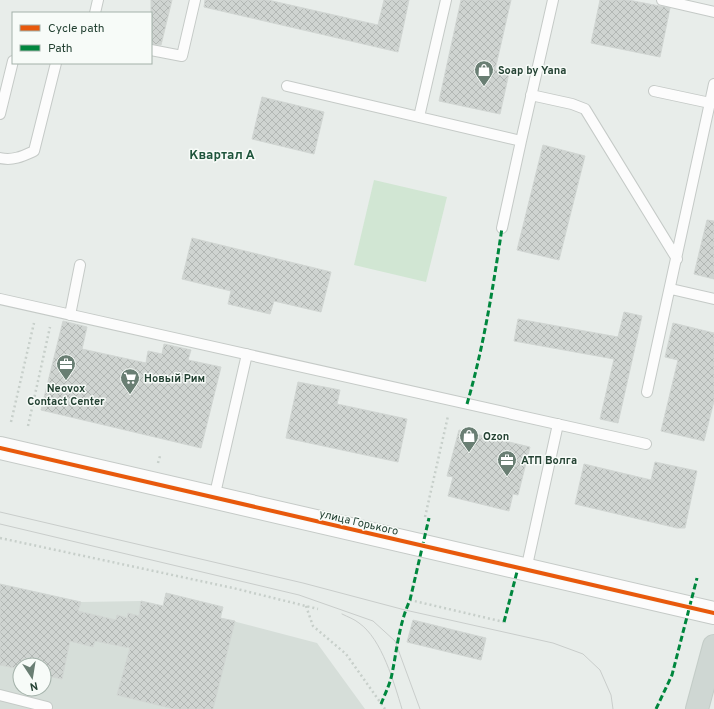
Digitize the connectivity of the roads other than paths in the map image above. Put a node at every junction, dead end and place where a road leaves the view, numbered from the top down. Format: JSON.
{"nodes":[{"id":1,"x":98,"y":0,"type":"edge"},
{"id":2,"x":195,"y":0,"type":"edge"},
{"id":3,"x":446,"y":0,"type":"edge"},
{"id":4,"x":553,"y":0,"type":"edge"},
{"id":5,"x":662,"y":0,"type":"edge"},
{"id":6,"x":95,"y":12,"type":"edge"},
{"id":7,"x":714,"y":12,"type":"edge"},
{"id":8,"x":152,"y":50,"type":"edge"},
{"id":9,"x":12,"y":64,"type":"edge"},
{"id":10,"x":56,"y":64,"type":"edge"},
{"id":11,"x":714,"y":84,"type":"edge"},
{"id":12,"x":287,"y":86,"type":"dead end"},
{"id":13,"x":654,"y":92,"type":"dead end"},
{"id":14,"x":531,"y":96,"type":"junction"},
{"id":15,"x":710,"y":103,"type":"junction"},
{"id":16,"x":0,"y":114,"type":"edge"},
{"id":17,"x":419,"y":117,"type":"junction"},
{"id":18,"x":521,"y":141,"type":"junction"},
{"id":19,"x":0,"y":158,"type":"edge"},
{"id":20,"x":502,"y":228,"type":"dead end"},
{"id":21,"x":677,"y":259,"type":"junction"},
{"id":22,"x":80,"y":265,"type":"dead end"},
{"id":23,"x":671,"y":289,"type":"junction"},
{"id":24,"x":0,"y":299,"type":"edge"},
{"id":25,"x":714,"y":300,"type":"edge"},
{"id":26,"x":70,"y":314,"type":"junction"},
{"id":27,"x":247,"y":354,"type":"junction"},
{"id":28,"x":647,"y":392,"type":"dead end"},
{"id":29,"x":558,"y":424,"type":"junction"},
{"id":30,"x":646,"y":444,"type":"dead end"},
{"id":31,"x":0,"y":448,"type":"edge"},
{"id":32,"x":214,"y":498,"type":"junction"},
{"id":33,"x":526,"y":570,"type":"junction"},
{"id":34,"x":714,"y":613,"type":"edge"},
{"id":35,"x":714,"y":646,"type":"edge"},
{"id":36,"x":0,"y":695,"type":"edge"},
{"id":37,"x":49,"y":708,"type":"edge"},
{"id":38,"x":697,"y":709,"type":"edge"}],
"edges":[{"from":1,"to":6,"type":"lane"},
{"from":2,"to":8,"type":"lane"},
{"from":3,"to":17,"type":"lane"},
{"from":4,"to":14,"type":"lane"},
{"from":5,"to":7,"type":"lane"},
{"from":9,"to":16,"type":"lane"},
{"from":10,"to":19,"type":"lane"},
{"from":11,"to":15,"type":"lane"},
{"from":12,"to":17,"type":"lane"},
{"from":13,"to":15,"type":"lane"},
{"from":14,"to":18,"type":"lane"},
{"from":14,"to":21,"type":"lane"},
{"from":15,"to":21,"type":"lane"},
{"from":17,"to":18,"type":"lane"},
{"from":18,"to":20,"type":"lane"},
{"from":21,"to":23,"type":"lane"},
{"from":22,"to":26,"type":"lane"},
{"from":23,"to":25,"type":"lane"},
{"from":23,"to":28,"type":"lane"},
{"from":24,"to":26,"type":"lane"},
{"from":26,"to":27,"type":"lane"},
{"from":27,"to":29,"type":"lane"},
{"from":27,"to":32,"type":"lane"},
{"from":29,"to":30,"type":"lane"},
{"from":29,"to":33,"type":"lane"},
{"from":31,"to":32,"type":"street","name":"улица Горького"},
{"from":32,"to":33,"type":"street","name":"улица Горького"},
{"from":33,"to":34,"type":"street","name":"улица Горького"},
{"from":35,"to":38,"type":"main road"},
{"from":36,"to":37,"type":"lane"}]}
